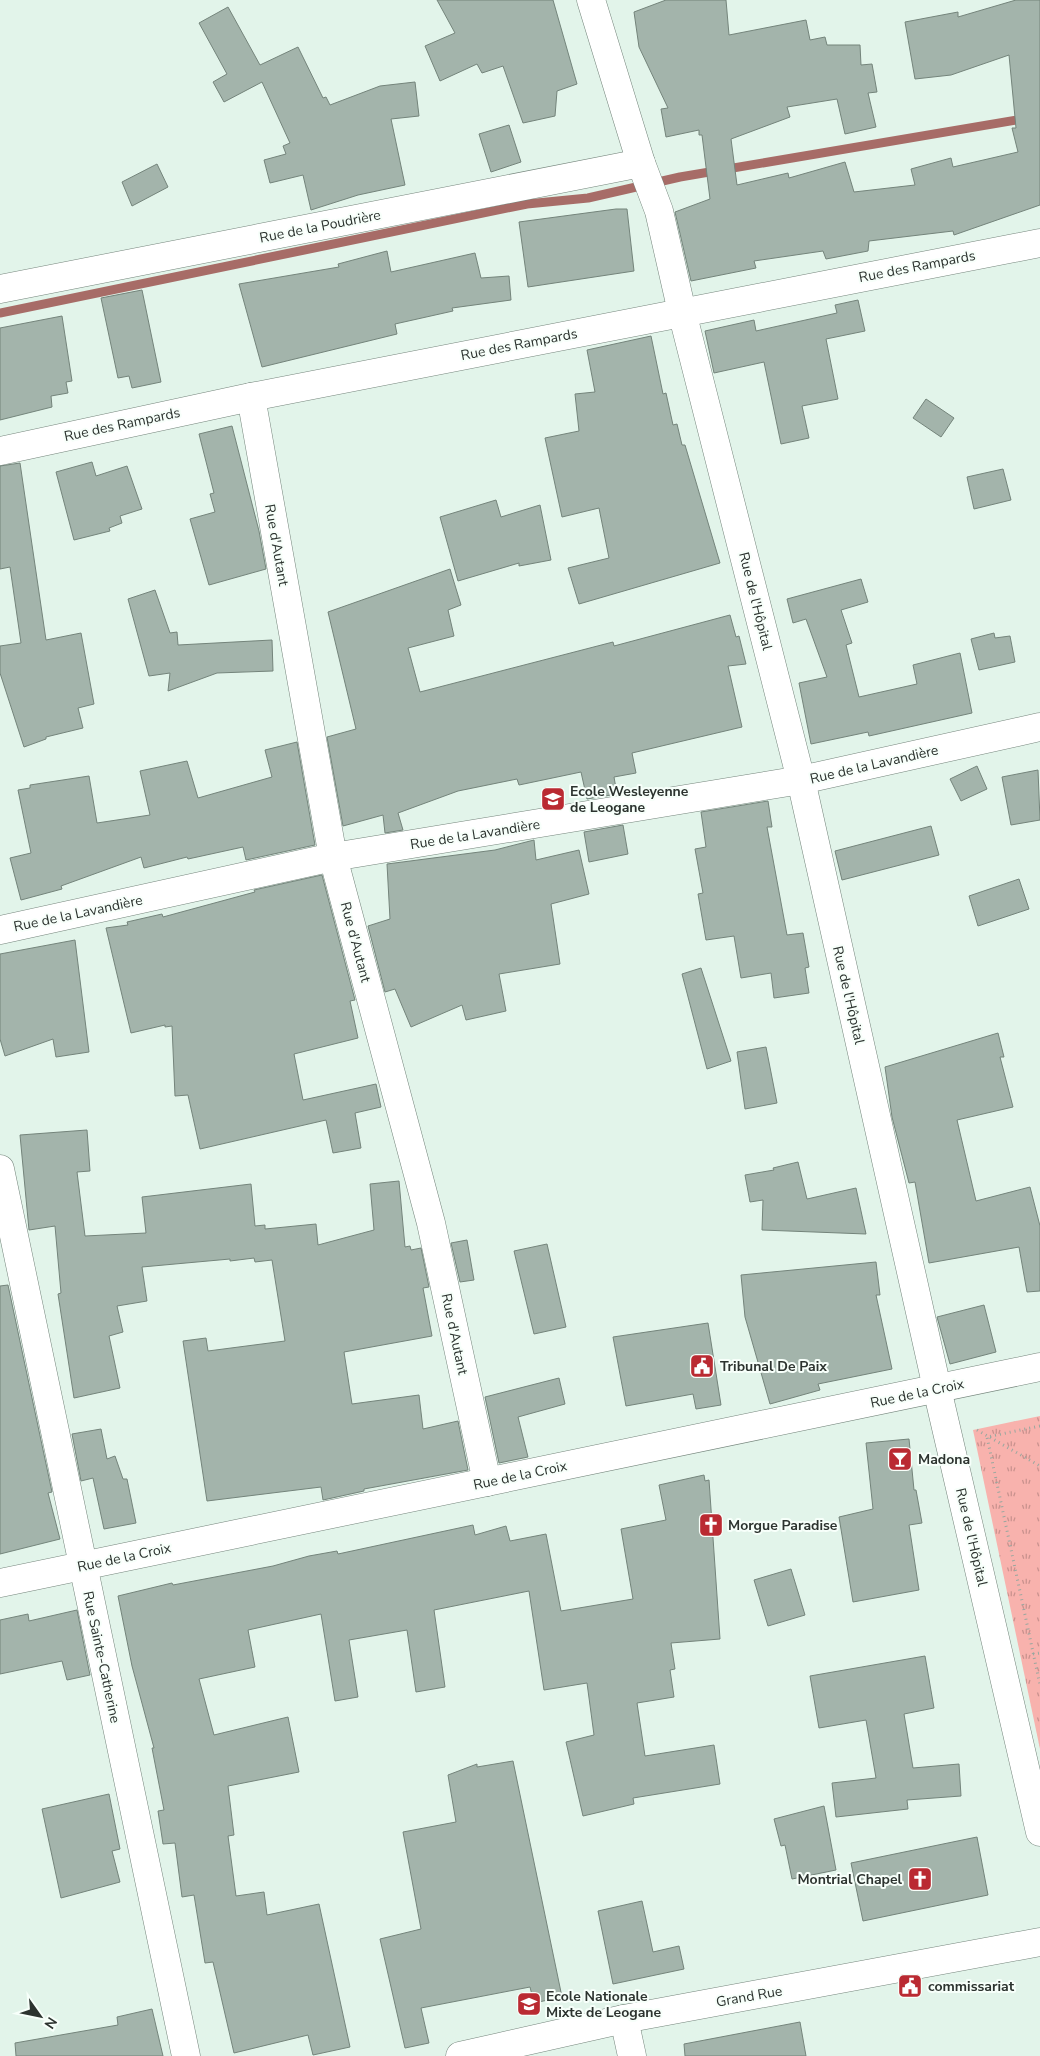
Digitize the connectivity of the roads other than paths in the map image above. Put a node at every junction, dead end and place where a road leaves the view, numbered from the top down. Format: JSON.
{"nodes":[{"id":1,"x":591,"y":0,"type":"edge"},
{"id":2,"x":641,"y":163,"type":"junction"},
{"id":3,"x":1040,"y":243,"type":"edge"},
{"id":4,"x":0,"y":289,"type":"edge"},
{"id":5,"x":682,"y":312,"type":"junction"},
{"id":6,"x":251,"y":396,"type":"junction"},
{"id":7,"x":0,"y":451,"type":"edge"},
{"id":8,"x":1040,"y":727,"type":"edge"},
{"id":9,"x":801,"y":780,"type":"junction"},
{"id":10,"x":333,"y":857,"type":"junction"},
{"id":11,"x":0,"y":930,"type":"edge"},
{"id":12,"x":0,"y":1170,"type":"edge"},
{"id":13,"x":1040,"y":1367,"type":"edge"},
{"id":14,"x":940,"y":1397,"type":"junction"},
{"id":15,"x":487,"y":1482,"type":"junction"},
{"id":16,"x":83,"y":1566,"type":"junction"},
{"id":17,"x":0,"y":1583,"type":"edge"},
{"id":18,"x":1040,"y":1832,"type":"edge"},
{"id":19,"x":1040,"y":1942,"type":"edge"},
{"id":20,"x":624,"y":2019,"type":"junction"},
{"id":21,"x":186,"y":2056,"type":"edge"},
{"id":22,"x":460,"y":2056,"type":"edge"},
{"id":23,"x":632,"y":2056,"type":"edge"}],
"edges":[{"from":1,"to":2,"type":"street","name":"Rue de l'Hôpital"},
{"from":2,"to":4,"type":"street","name":"Rue de la Poudrière"},
{"from":2,"to":5,"type":"street","name":"Rue de l'Hôpital"},
{"from":3,"to":5,"type":"street","name":"Rue des Rampards"},
{"from":5,"to":6,"type":"street","name":"Rue des Rampards"},
{"from":5,"to":9,"type":"street","name":"Rue de l'Hôpital"},
{"from":6,"to":7,"type":"street","name":"Rue des Rampards"},
{"from":6,"to":10,"type":"street","name":"Rue d'Autant"},
{"from":8,"to":9,"type":"street","name":"Rue de la Lavandière"},
{"from":9,"to":10,"type":"street","name":"Rue de la Lavandière"},
{"from":9,"to":14,"type":"street","name":"Rue de l'Hôpital"},
{"from":10,"to":11,"type":"street","name":"Rue de la Lavandière"},
{"from":10,"to":15,"type":"street","name":"Rue d'Autant"},
{"from":12,"to":16,"type":"street","name":"Rue Sainte-Catherine"},
{"from":13,"to":14,"type":"street","name":"Rue de la Croix"},
{"from":14,"to":15,"type":"street","name":"Rue de la Croix"},
{"from":14,"to":18,"type":"street","name":"Rue de l'Hôpital"},
{"from":15,"to":16,"type":"street","name":"Rue de la Croix"},
{"from":16,"to":17,"type":"street","name":"Rue de la Croix"},
{"from":16,"to":21,"type":"street","name":"Rue Sainte-Catherine"},
{"from":19,"to":20,"type":"street","name":"Grand Rue"},
{"from":20,"to":22,"type":"street","name":"Grand Rue"},
{"from":20,"to":23,"type":"street"}]}
